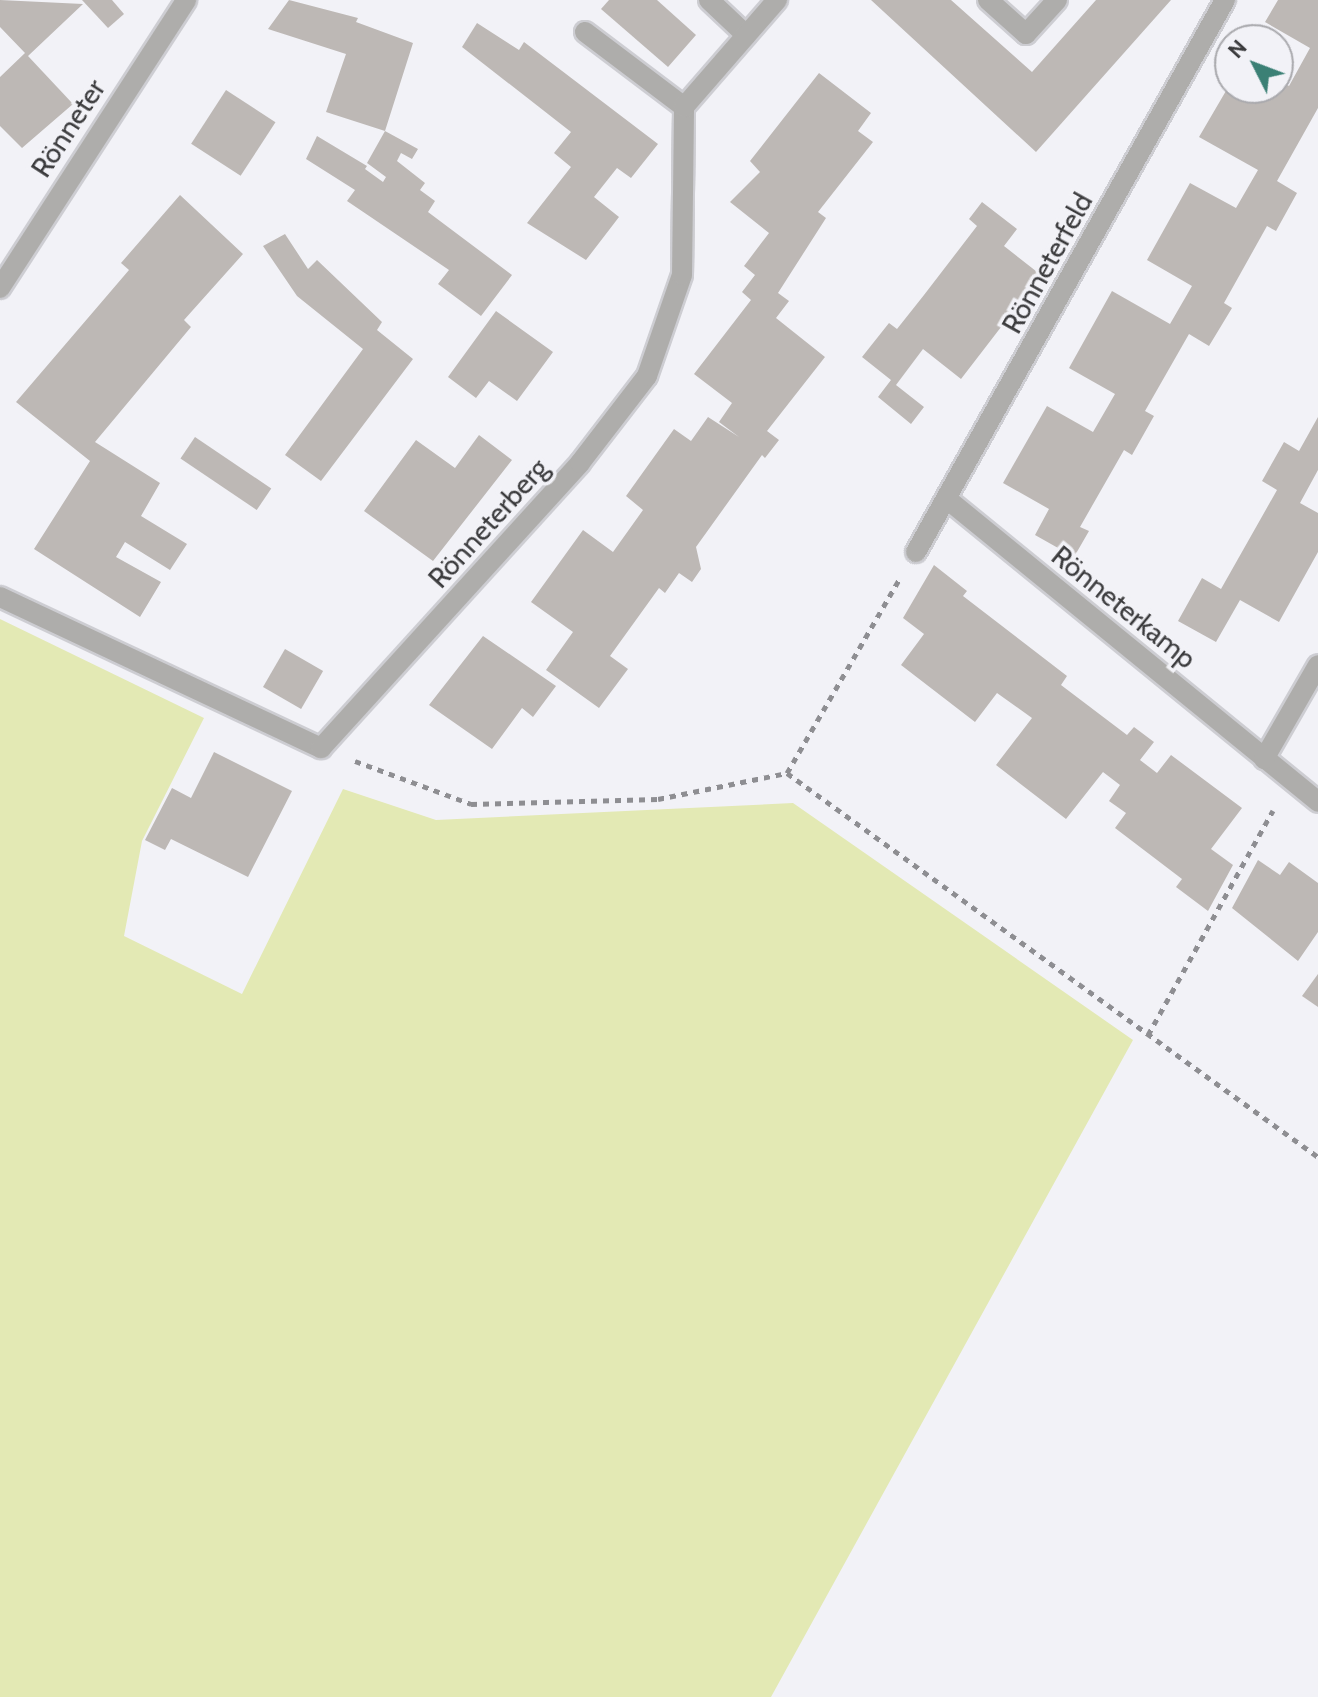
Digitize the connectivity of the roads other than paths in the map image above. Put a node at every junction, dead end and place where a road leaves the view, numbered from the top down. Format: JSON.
{"nodes":[{"id":1,"x":186,"y":0,"type":"edge"},
{"id":2,"x":709,"y":0,"type":"edge"},
{"id":3,"x":777,"y":0,"type":"edge"},
{"id":4,"x":988,"y":0,"type":"edge"},
{"id":5,"x":1057,"y":0,"type":"edge"},
{"id":6,"x":1225,"y":0,"type":"edge"},
{"id":7,"x":585,"y":32,"type":"dead end"},
{"id":8,"x":746,"y":35,"type":"junction"},
{"id":9,"x":684,"y":107,"type":"junction"},
{"id":10,"x":0,"y":288,"type":"edge"},
{"id":11,"x":947,"y":499,"type":"junction"},
{"id":12,"x":916,"y":552,"type":"road end"},
{"id":13,"x":0,"y":597,"type":"edge"},
{"id":14,"x":1318,"y":665,"type":"edge"},
{"id":15,"x":1264,"y":759,"type":"junction"},
{"id":16,"x":1318,"y":802,"type":"edge"}],
"edges":[{"from":1,"to":10,"type":"street","name":"Rönneter"},
{"from":2,"to":8,"type":"street"},
{"from":3,"to":8,"type":"street"},
{"from":4,"to":5,"type":"street"},
{"from":6,"to":11,"type":"street","name":"Rönneterfeld"},
{"from":7,"to":9,"type":"street"},
{"from":8,"to":9,"type":"street"},
{"from":9,"to":13,"type":"street","name":"Rönneterberg"},
{"from":11,"to":12,"type":"street","name":"Rönneterfeld"},
{"from":11,"to":15,"type":"street","name":"Rönneterkamp"},
{"from":14,"to":15,"type":"street"},
{"from":15,"to":16,"type":"street","name":"Rönneterkamp"}]}
